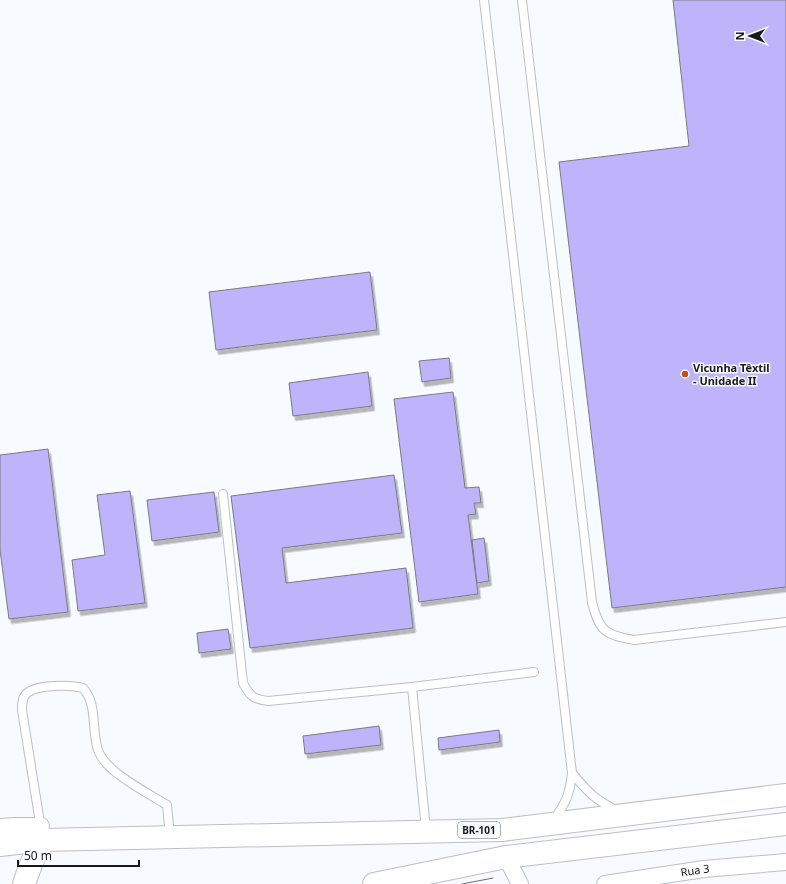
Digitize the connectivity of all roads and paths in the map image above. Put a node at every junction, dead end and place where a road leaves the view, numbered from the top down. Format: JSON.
{"nodes":[{"id":1,"x":484,"y":0,"type":"edge"},
{"id":2,"x":522,"y":0,"type":"edge"},
{"id":3,"x":223,"y":494,"type":"dead end"},
{"id":4,"x":786,"y":622,"type":"edge"},
{"id":5,"x":534,"y":672,"type":"dead end"},
{"id":6,"x":412,"y":687,"type":"junction"},
{"id":7,"x":572,"y":773,"type":"junction"},
{"id":8,"x":786,"y":795,"type":"edge"},
{"id":9,"x":624,"y":814,"type":"junction"},
{"id":10,"x":550,"y":824,"type":"junction"},
{"id":11,"x":786,"y":824,"type":"edge"},
{"id":12,"x":0,"y":827,"type":"edge"},
{"id":13,"x":426,"y":831,"type":"junction"},
{"id":14,"x":42,"y":833,"type":"junction"},
{"id":15,"x":170,"y":837,"type":"junction"},
{"id":16,"x":0,"y":845,"type":"edge"},
{"id":17,"x":506,"y":857,"type":"junction"},
{"id":18,"x":786,"y":862,"type":"edge"},
{"id":19,"x":24,"y":884,"type":"edge"},
{"id":20,"x":374,"y":884,"type":"edge"},
{"id":21,"x":520,"y":884,"type":"edge"},
{"id":22,"x":605,"y":884,"type":"edge"}],
"edges":[{"from":1,"to":7,"type":"lane"},
{"from":2,"to":4,"type":"lane"},
{"from":3,"to":6,"type":"lane"},
{"from":5,"to":6,"type":"lane"},
{"from":6,"to":13,"type":"lane"},
{"from":7,"to":9,"type":"lane"},
{"from":7,"to":10,"type":"lane"},
{"from":8,"to":9,"type":"main road","name":"BR-101","number":"BR-101"},
{"from":9,"to":10,"type":"main road","name":"BR-101","number":"BR-101"},
{"from":10,"to":13,"type":"main road","name":"BR-101","number":"BR-101"},
{"from":11,"to":17,"type":"main road"},
{"from":12,"to":14,"type":"street"},
{"from":13,"to":15,"type":"main road","name":"BR-101","number":"BR-101"},
{"from":14,"to":15,"type":"main road","name":"BR-101","number":"BR-101"},
{"from":14,"to":15,"type":"lane"},
{"from":14,"to":16,"type":"main road","name":"BR-101","number":"BR-101"},
{"from":14,"to":19,"type":"main road"},
{"from":17,"to":20,"type":"main road"},
{"from":17,"to":21,"type":"street"},
{"from":18,"to":22,"type":"street","name":"Rua 3"}]}
